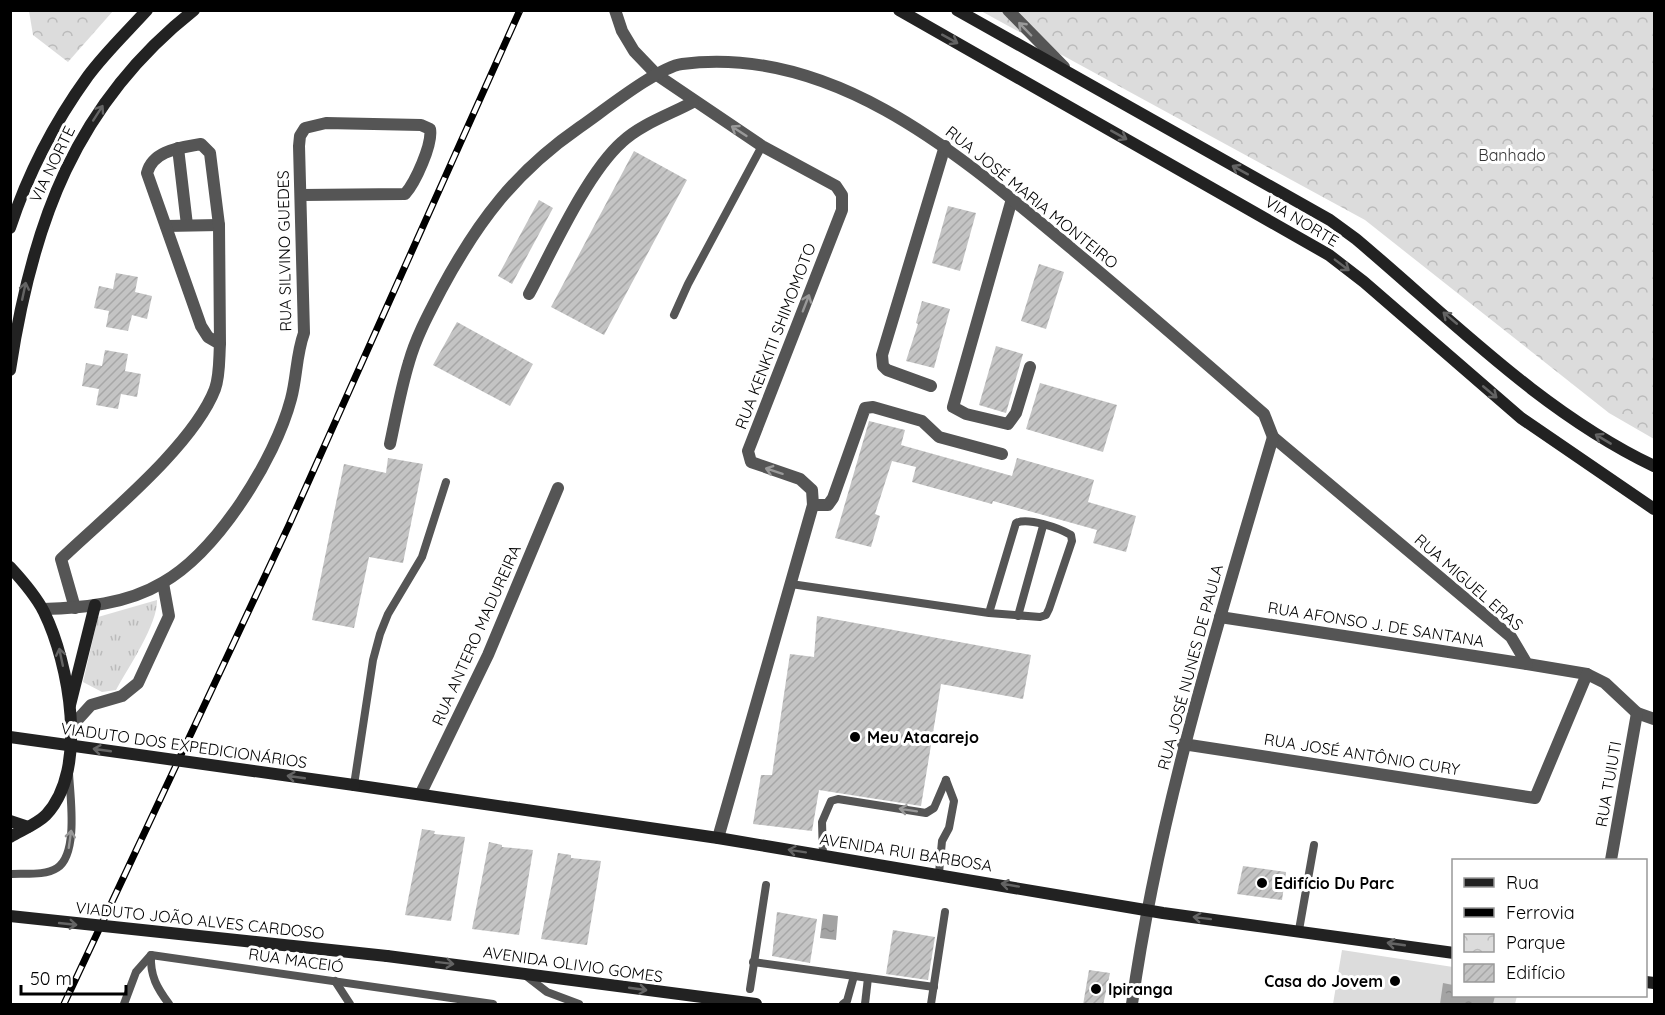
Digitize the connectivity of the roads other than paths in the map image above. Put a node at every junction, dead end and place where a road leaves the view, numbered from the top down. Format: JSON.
{"nodes":[{"id":1,"x":147,"y":10,"type":"edge"},
{"id":2,"x":194,"y":10,"type":"edge"},
{"id":3,"x":615,"y":10,"type":"edge"},
{"id":4,"x":899,"y":10,"type":"edge"},
{"id":5,"x":957,"y":10,"type":"edge"},
{"id":6,"x":1008,"y":10,"type":"edge"},
{"id":7,"x":657,"y":75,"type":"junction"},
{"id":8,"x":1074,"y":76,"type":"junction"},
{"id":9,"x":693,"y":102,"type":"junction"},
{"id":10,"x":762,"y":146,"type":"junction"},
{"id":11,"x":945,"y":146,"type":"junction"},
{"id":12,"x":178,"y":148,"type":"junction"},
{"id":13,"x":302,"y":195,"type":"junction"},
{"id":14,"x":1012,"y":199,"type":"junction"},
{"id":15,"x":187,"y":225,"type":"junction"},
{"id":16,"x":219,"y":225,"type":"junction"},
{"id":17,"x":166,"y":226,"type":"junction"},
{"id":18,"x":10,"y":228,"type":"edge"},
{"id":19,"x":529,"y":294,"type":"dead end"},
{"id":20,"x":674,"y":315,"type":"dead end"},
{"id":21,"x":220,"y":344,"type":"junction"},
{"id":22,"x":1030,"y":367,"type":"dead end"},
{"id":23,"x":10,"y":370,"type":"edge"},
{"id":24,"x":932,"y":386,"type":"dead end"},
{"id":25,"x":1273,"y":437,"type":"junction"},
{"id":26,"x":390,"y":444,"type":"dead end"},
{"id":27,"x":1002,"y":454,"type":"dead end"},
{"id":28,"x":1654,"y":465,"type":"edge"},
{"id":29,"x":446,"y":482,"type":"dead end"},
{"id":30,"x":558,"y":488,"type":"dead end"},
{"id":31,"x":813,"y":505,"type":"junction"},
{"id":32,"x":1654,"y":509,"type":"edge"},
{"id":33,"x":1043,"y":526,"type":"junction"},
{"id":34,"x":12,"y":567,"type":"edge"},
{"id":35,"x":163,"y":583,"type":"junction"},
{"id":36,"x":791,"y":584,"type":"junction"},
{"id":37,"x":95,"y":605,"type":"junction"},
{"id":38,"x":75,"y":608,"type":"junction"},
{"id":39,"x":43,"y":609,"type":"junction"},
{"id":40,"x":989,"y":613,"type":"junction"},
{"id":41,"x":1018,"y":616,"type":"junction"},
{"id":42,"x":1220,"y":617,"type":"junction"},
{"id":43,"x":1527,"y":664,"type":"junction"},
{"id":44,"x":1587,"y":674,"type":"junction"},
{"id":45,"x":68,"y":712,"type":"junction"},
{"id":46,"x":1637,"y":713,"type":"junction"},
{"id":47,"x":1654,"y":719,"type":"edge"},
{"id":48,"x":70,"y":727,"type":"junction"},
{"id":49,"x":10,"y":737,"type":"edge"},
{"id":50,"x":1183,"y":744,"type":"junction"},
{"id":51,"x":68,"y":770,"type":"junction"},
{"id":52,"x":354,"y":785,"type":"junction"},
{"id":53,"x":421,"y":793,"type":"junction"},
{"id":54,"x":10,"y":821,"type":"edge"},
{"id":55,"x":28,"y":827,"type":"junction"},
{"id":56,"x":10,"y":837,"type":"edge"},
{"id":57,"x":718,"y":838,"type":"junction"},
{"id":58,"x":1314,"y":845,"type":"dead end"},
{"id":59,"x":823,"y":855,"type":"junction"},
{"id":60,"x":1611,"y":859,"type":"edge"},
{"id":61,"x":939,"y":873,"type":"junction"},
{"id":62,"x":10,"y":874,"type":"edge"},
{"id":63,"x":766,"y":885,"type":"dead end"},
{"id":64,"x":1147,"y":909,"type":"junction"},
{"id":65,"x":945,"y":912,"type":"dead end"},
{"id":66,"x":10,"y":916,"type":"edge"},
{"id":67,"x":1299,"y":930,"type":"junction"},
{"id":68,"x":1452,"y":952,"type":"edge"},
{"id":69,"x":151,"y":955,"type":"junction"},
{"id":70,"x":387,"y":956,"type":"joint"},
{"id":71,"x":753,"y":962,"type":"junction"},
{"id":72,"x":522,"y":973,"type":"junction"},
{"id":73,"x":854,"y":976,"type":"junction"},
{"id":74,"x":868,"y":978,"type":"junction"},
{"id":75,"x":335,"y":981,"type":"junction"},
{"id":76,"x":934,"y":987,"type":"junction"},
{"id":77,"x":750,"y":989,"type":"dead end"},
{"id":78,"x":124,"y":1005,"type":"edge"},
{"id":79,"x":169,"y":1005,"type":"edge"},
{"id":80,"x":350,"y":1005,"type":"edge"},
{"id":81,"x":493,"y":1005,"type":"edge"},
{"id":82,"x":579,"y":1005,"type":"edge"},
{"id":83,"x":756,"y":1005,"type":"edge"},
{"id":84,"x":843,"y":1005,"type":"edge"},
{"id":85,"x":865,"y":1005,"type":"edge"},
{"id":86,"x":932,"y":1005,"type":"edge"},
{"id":87,"x":1132,"y":1005,"type":"edge"}],
"edges":[{"from":1,"to":18,"type":"main road","name":"VIA NORTE"},
{"from":23,"to":2,"type":"main road","name":"VIA NORTE","one_way":true},
{"from":3,"to":7,"type":"street","name":"RUA KENKITI SHIMOMOTO"},
{"from":4,"to":32,"type":"main road","name":"VIA NORTE","one_way":true},
{"from":5,"to":8,"type":"main road","name":"VIA NORTE"},
{"from":8,"to":6,"type":"street","one_way":true},
{"from":7,"to":9,"type":"street","name":"RUA KENKITI SHIMOMOTO"},
{"from":7,"to":11,"type":"street","name":"RUA JOSÉ MARIA MONTEIRO"},
{"from":7,"to":26,"type":"street","name":"RUA JOSÉ MARIA MONTEIRO"},
{"from":28,"to":8,"type":"main road","name":"VIA NORTE","one_way":true},
{"from":10,"to":9,"type":"street","name":"RUA KENKITI SHIMOMOTO","one_way":true},
{"from":9,"to":19,"type":"street"},
{"from":10,"to":20,"type":"lane"},
{"from":31,"to":10,"type":"street","name":"RUA KENKITI SHIMOMOTO","one_way":true},
{"from":11,"to":14,"type":"street","name":"RUA JOSÉ MARIA MONTEIRO"},
{"from":11,"to":24,"type":"street"},
{"from":12,"to":15,"type":"street"},
{"from":12,"to":16,"type":"street"},
{"from":12,"to":17,"type":"street"},
{"from":13,"to":13,"type":"street","name":"RUA SILVINO GUEDES"},
{"from":13,"to":35,"type":"street","name":"RUA SILVINO GUEDES"},
{"from":14,"to":22,"type":"street"},
{"from":14,"to":25,"type":"street","name":"RUA JOSÉ MARIA MONTEIRO"},
{"from":15,"to":16,"type":"street"},
{"from":15,"to":17,"type":"street"},
{"from":16,"to":21,"type":"street"},
{"from":17,"to":21,"type":"street"},
{"from":21,"to":38,"type":"street"},
{"from":25,"to":42,"type":"street","name":"RUA JOSÉ NUNES DE PAULA"},
{"from":25,"to":43,"type":"street","name":"RUA MIGUEL ERAS"},
{"from":27,"to":31,"type":"street"},
{"from":29,"to":52,"type":"lane"},
{"from":30,"to":53,"type":"street","name":"RUA ANTERO MADUREIRA"},
{"from":31,"to":36,"type":"street"},
{"from":33,"to":40,"type":"lane"},
{"from":33,"to":41,"type":"lane"},
{"from":33,"to":41,"type":"lane"},
{"from":34,"to":39,"type":"main road"},
{"from":35,"to":37,"type":"street","name":"RUA SILVINO GUEDES"},
{"from":35,"to":48,"type":"street"},
{"from":36,"to":40,"type":"lane"},
{"from":36,"to":57,"type":"street"},
{"from":37,"to":38,"type":"street","name":"RUA SILVINO GUEDES"},
{"from":37,"to":45,"type":"main road"},
{"from":38,"to":39,"type":"street","name":"RUA SILVINO GUEDES"},
{"from":45,"to":39,"type":"main road","one_way":true},
{"from":40,"to":41,"type":"lane"},
{"from":42,"to":43,"type":"street","name":"RUA AFONSO J. DE SANTANA"},
{"from":42,"to":50,"type":"street","name":"RUA JOSÉ NUNES DE PAULA"},
{"from":43,"to":44,"type":"street"},
{"from":44,"to":46,"type":"street"},
{"from":44,"to":50,"type":"street","name":"RUA JOSÉ ANTÔNIO CURY"},
{"from":45,"to":48,"type":"main road"},
{"from":46,"to":47,"type":"street"},
{"from":46,"to":60,"type":"street","name":"RUA TUIUTI"},
{"from":48,"to":51,"type":"main road"},
{"from":52,"to":49,"type":"main road","name":"VIADUTO DOS EXPEDICIONÁRIOS","one_way":true,"bridge":true},
{"from":50,"to":64,"type":"street","name":"RUA JOSÉ NUNES DE PAULA"},
{"from":51,"to":55,"type":"main road"},
{"from":62,"to":51,"type":"lane","one_way":true},
{"from":52,"to":53,"type":"main road","name":"AVENIDA RUI BARBOSA"},
{"from":53,"to":57,"type":"main road","name":"AVENIDA RUI BARBOSA"},
{"from":54,"to":55,"type":"main road"},
{"from":55,"to":56,"type":"main road"},
{"from":59,"to":57,"type":"main road","name":"AVENIDA RUI BARBOSA","one_way":true},
{"from":58,"to":67,"type":"lane"},
{"from":59,"to":61,"type":"main road","name":"AVENIDA RUI BARBOSA"},
{"from":61,"to":59,"type":"lane","one_way":true},
{"from":64,"to":61,"type":"main road","name":"AVENIDA RUI BARBOSA","one_way":true},
{"from":63,"to":71,"type":"lane"},
{"from":67,"to":64,"type":"main road","name":"AVENIDA RUI BARBOSA","one_way":true},
{"from":64,"to":87,"type":"street","name":"RUA JOSÉ NUNES DE PAULA"},
{"from":65,"to":76,"type":"lane"},
{"from":66,"to":70,"type":"main road","name":"VIADUTO JOÃO ALVES CARDOSO","one_way":true,"bridge":true},
{"from":68,"to":67,"type":"main road","name":"AVENIDA RUI BARBOSA","one_way":true},
{"from":69,"to":75,"type":"lane","name":"RUA MACEIÓ"},
{"from":69,"to":78,"type":"lane"},
{"from":69,"to":79,"type":"lane"},
{"from":70,"to":72,"type":"main road","name":"AVENIDA OLIVIO GOMES","one_way":true},
{"from":71,"to":73,"type":"lane"},
{"from":71,"to":77,"type":"lane"},
{"from":72,"to":82,"type":"lane"},
{"from":72,"to":83,"type":"main road","name":"AVENIDA OLIVIO GOMES","one_way":true},
{"from":73,"to":74,"type":"lane"},
{"from":73,"to":84,"type":"lane"},
{"from":74,"to":76,"type":"lane"},
{"from":74,"to":85,"type":"lane"},
{"from":75,"to":80,"type":"lane"},
{"from":75,"to":81,"type":"lane","name":"RUA MACEIÓ"},
{"from":76,"to":86,"type":"lane"}]}
